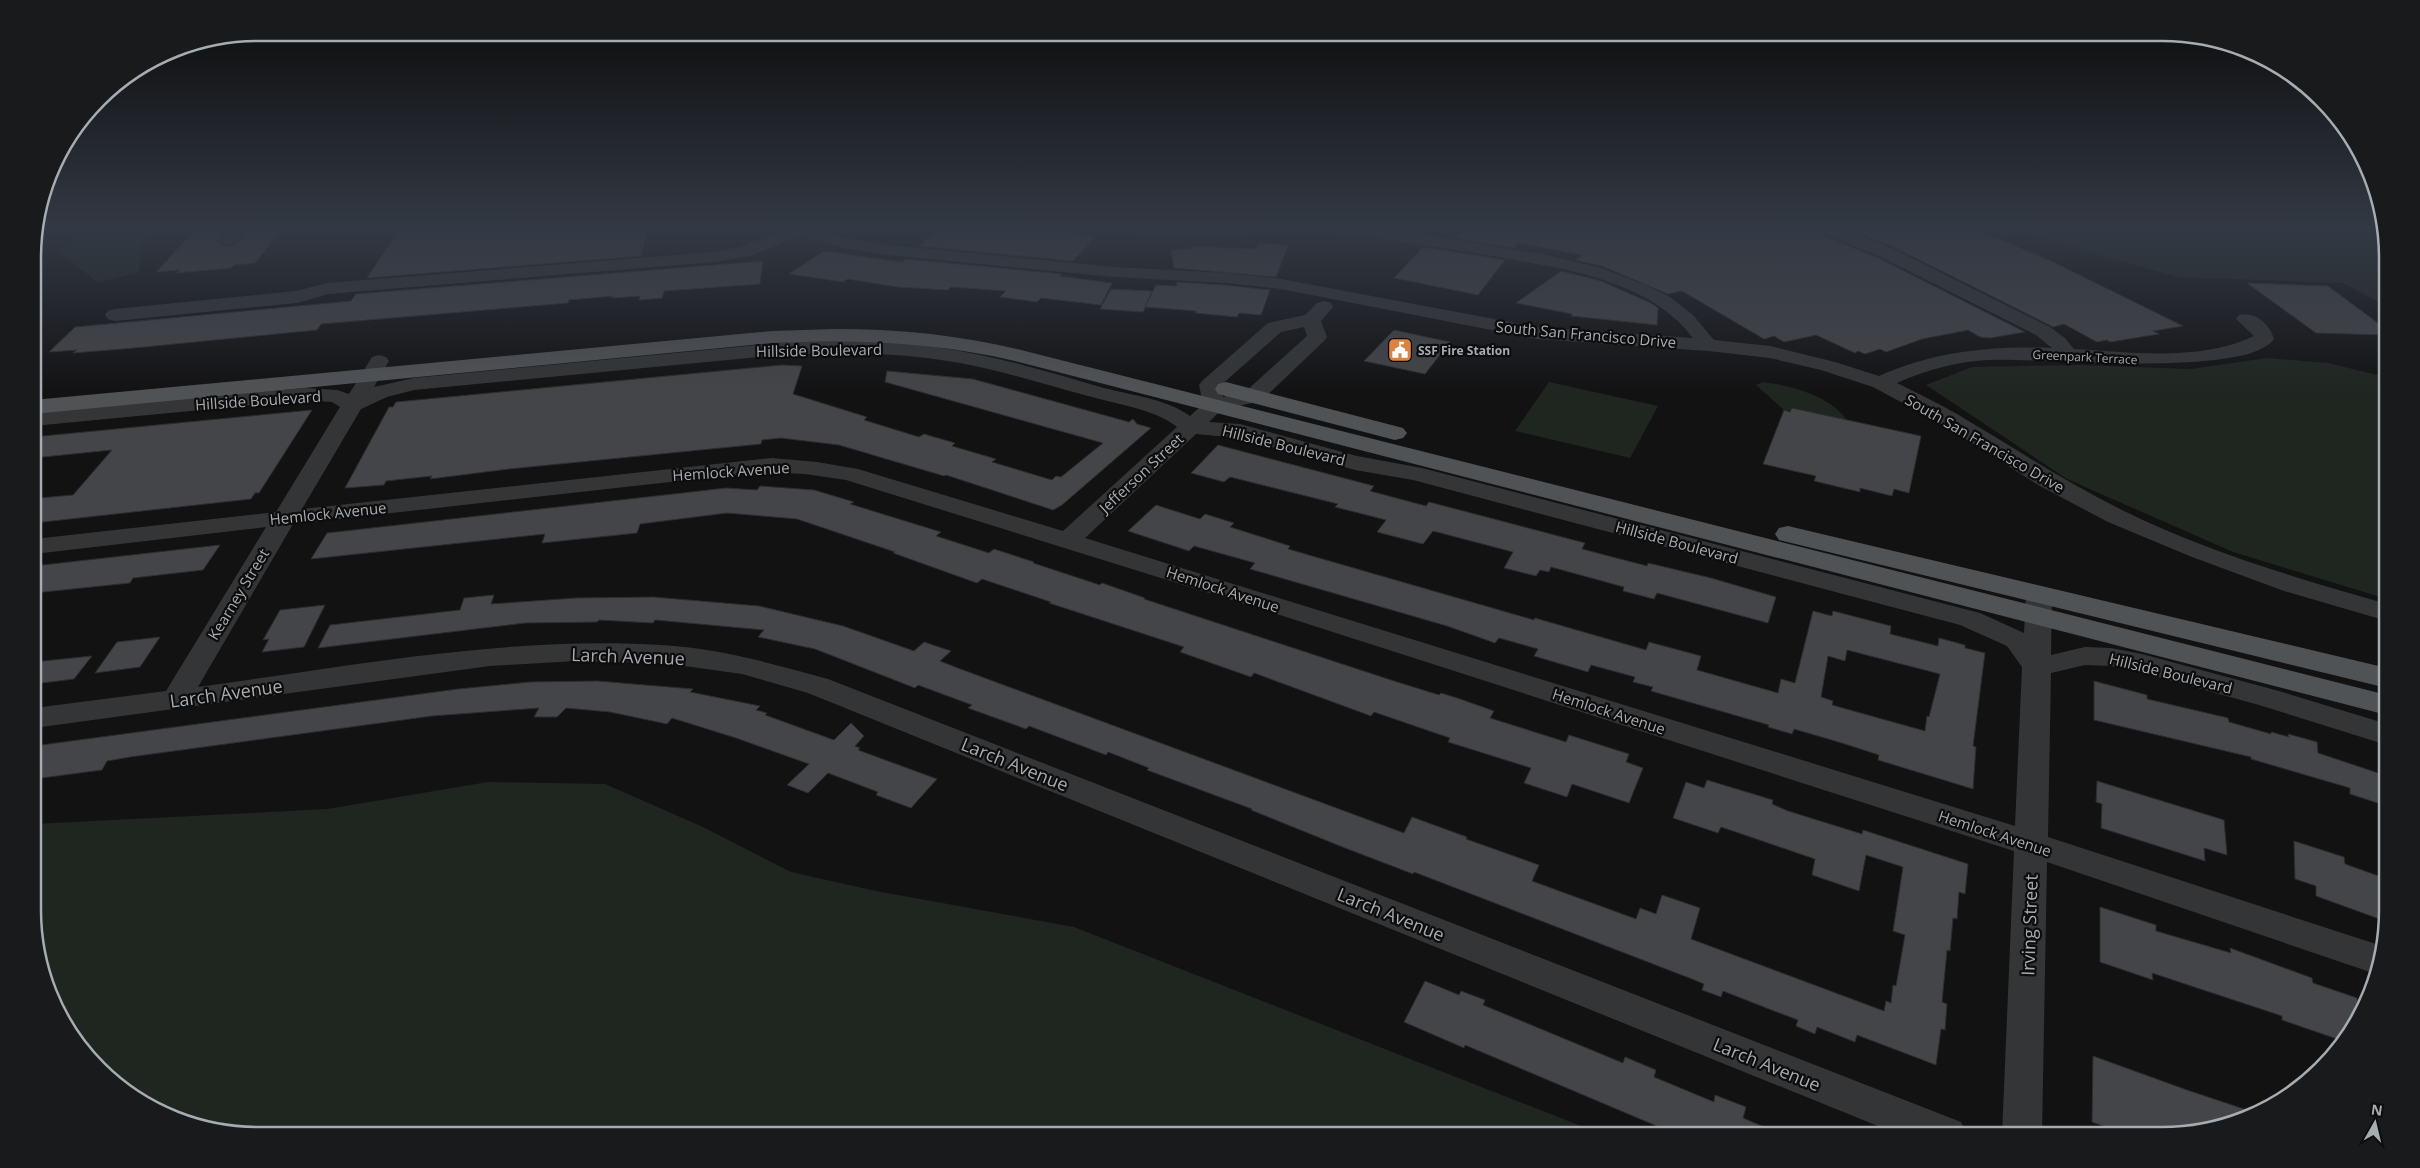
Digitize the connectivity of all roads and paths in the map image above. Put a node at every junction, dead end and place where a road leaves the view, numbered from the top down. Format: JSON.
{"nodes":[{"id":1,"x":381,"y":285,"type":"edge"},
{"id":2,"x":1279,"y":285,"type":"edge"},
{"id":3,"x":1626,"y":285,"type":"edge"},
{"id":4,"x":1950,"y":285,"type":"edge"},
{"id":5,"x":1337,"y":295,"type":"junction"},
{"id":6,"x":115,"y":315,"type":"dead end"},
{"id":7,"x":2246,"y":318,"type":"dead end"},
{"id":8,"x":1311,"y":320,"type":"junction"},
{"id":9,"x":1708,"y":345,"type":"junction"},
{"id":10,"x":2069,"y":356,"type":"junction"},
{"id":11,"x":375,"y":368,"type":"junction"},
{"id":12,"x":1880,"y":383,"type":"junction"},
{"id":13,"x":41,"y":394,"type":"edge"},
{"id":14,"x":1212,"y":395,"type":"junction"},
{"id":15,"x":1253,"y":396,"type":"junction"},
{"id":16,"x":41,"y":405,"type":"edge"},
{"id":17,"x":352,"y":405,"type":"junction"},
{"id":18,"x":41,"y":419,"type":"edge"},
{"id":19,"x":1191,"y":427,"type":"junction"},
{"id":20,"x":284,"y":518,"type":"junction"},
{"id":21,"x":1068,"y":540,"type":"junction"},
{"id":22,"x":41,"y":545,"type":"edge"},
{"id":23,"x":2039,"y":606,"type":"junction"},
{"id":24,"x":2379,"y":611,"type":"edge"},
{"id":25,"x":2037,"y":667,"type":"junction"},
{"id":26,"x":2379,"y":676,"type":"edge"},
{"id":27,"x":175,"y":700,"type":"junction"},
{"id":28,"x":2379,"y":703,"type":"edge"},
{"id":29,"x":41,"y":717,"type":"edge"},
{"id":30,"x":2379,"y":732,"type":"edge"},
{"id":31,"x":2031,"y":845,"type":"junction"},
{"id":32,"x":2373,"y":958,"type":"edge"},
{"id":33,"x":1927,"y":1127,"type":"edge"},
{"id":34,"x":2022,"y":1127,"type":"edge"}],
"edges":[{"from":1,"to":6,"type":"street"},
{"from":2,"to":5,"type":"street","name":"South San Francisco Drive"},
{"from":3,"to":9,"type":"street"},
{"from":4,"to":10,"type":"street"},
{"from":5,"to":8,"type":"street"},
{"from":5,"to":9,"type":"street","name":"South San Francisco Drive"},
{"from":7,"to":10,"type":"street","name":"Greenpark Terrace"},
{"from":8,"to":14,"type":"street"},
{"from":8,"to":15,"type":"street"},
{"from":9,"to":12,"type":"street","name":"South San Francisco Drive"},
{"from":10,"to":12,"type":"street","name":"Greenpark Terrace"},
{"from":11,"to":13,"type":"main road","name":"Hillside Boulevard"},
{"from":11,"to":14,"type":"main road","name":"Hillside Boulevard"},
{"from":11,"to":16,"type":"main road","name":"Hillside Boulevard"},
{"from":11,"to":17,"type":"street","name":"Kearney Street"},
{"from":12,"to":24,"type":"street","name":"South San Francisco Drive"},
{"from":14,"to":15,"type":"main road","name":"Hillside Boulevard"},
{"from":14,"to":19,"type":"street","name":"Jefferson Street"},
{"from":14,"to":23,"type":"main road","name":"Hillside Boulevard"},
{"from":15,"to":23,"type":"main road","name":"Hillside Boulevard"},
{"from":17,"to":18,"type":"street","name":"Hillside Boulevard"},
{"from":17,"to":19,"type":"street","name":"Hillside Boulevard"},
{"from":17,"to":20,"type":"street","name":"Kearney Street"},
{"from":19,"to":21,"type":"street","name":"Jefferson Street"},
{"from":19,"to":25,"type":"street","name":"Hillside Boulevard"},
{"from":20,"to":21,"type":"street","name":"Hemlock Avenue"},
{"from":20,"to":22,"type":"street","name":"Hemlock Avenue"},
{"from":20,"to":27,"type":"street","name":"Kearney Street"},
{"from":21,"to":31,"type":"street","name":"Hemlock Avenue"},
{"from":23,"to":25,"type":"street","name":"Irving Street"},
{"from":23,"to":26,"type":"main road","name":"Hillside Boulevard"},
{"from":23,"to":28,"type":"main road","name":"Hillside Boulevard"},
{"from":25,"to":30,"type":"street","name":"Hillside Boulevard"},
{"from":25,"to":31,"type":"street","name":"Irving Street"},
{"from":27,"to":29,"type":"street","name":"Larch Avenue"},
{"from":27,"to":33,"type":"street","name":"Larch Avenue"},
{"from":31,"to":32,"type":"street","name":"Hemlock Avenue"},
{"from":31,"to":34,"type":"street","name":"Irving Street"}]}
